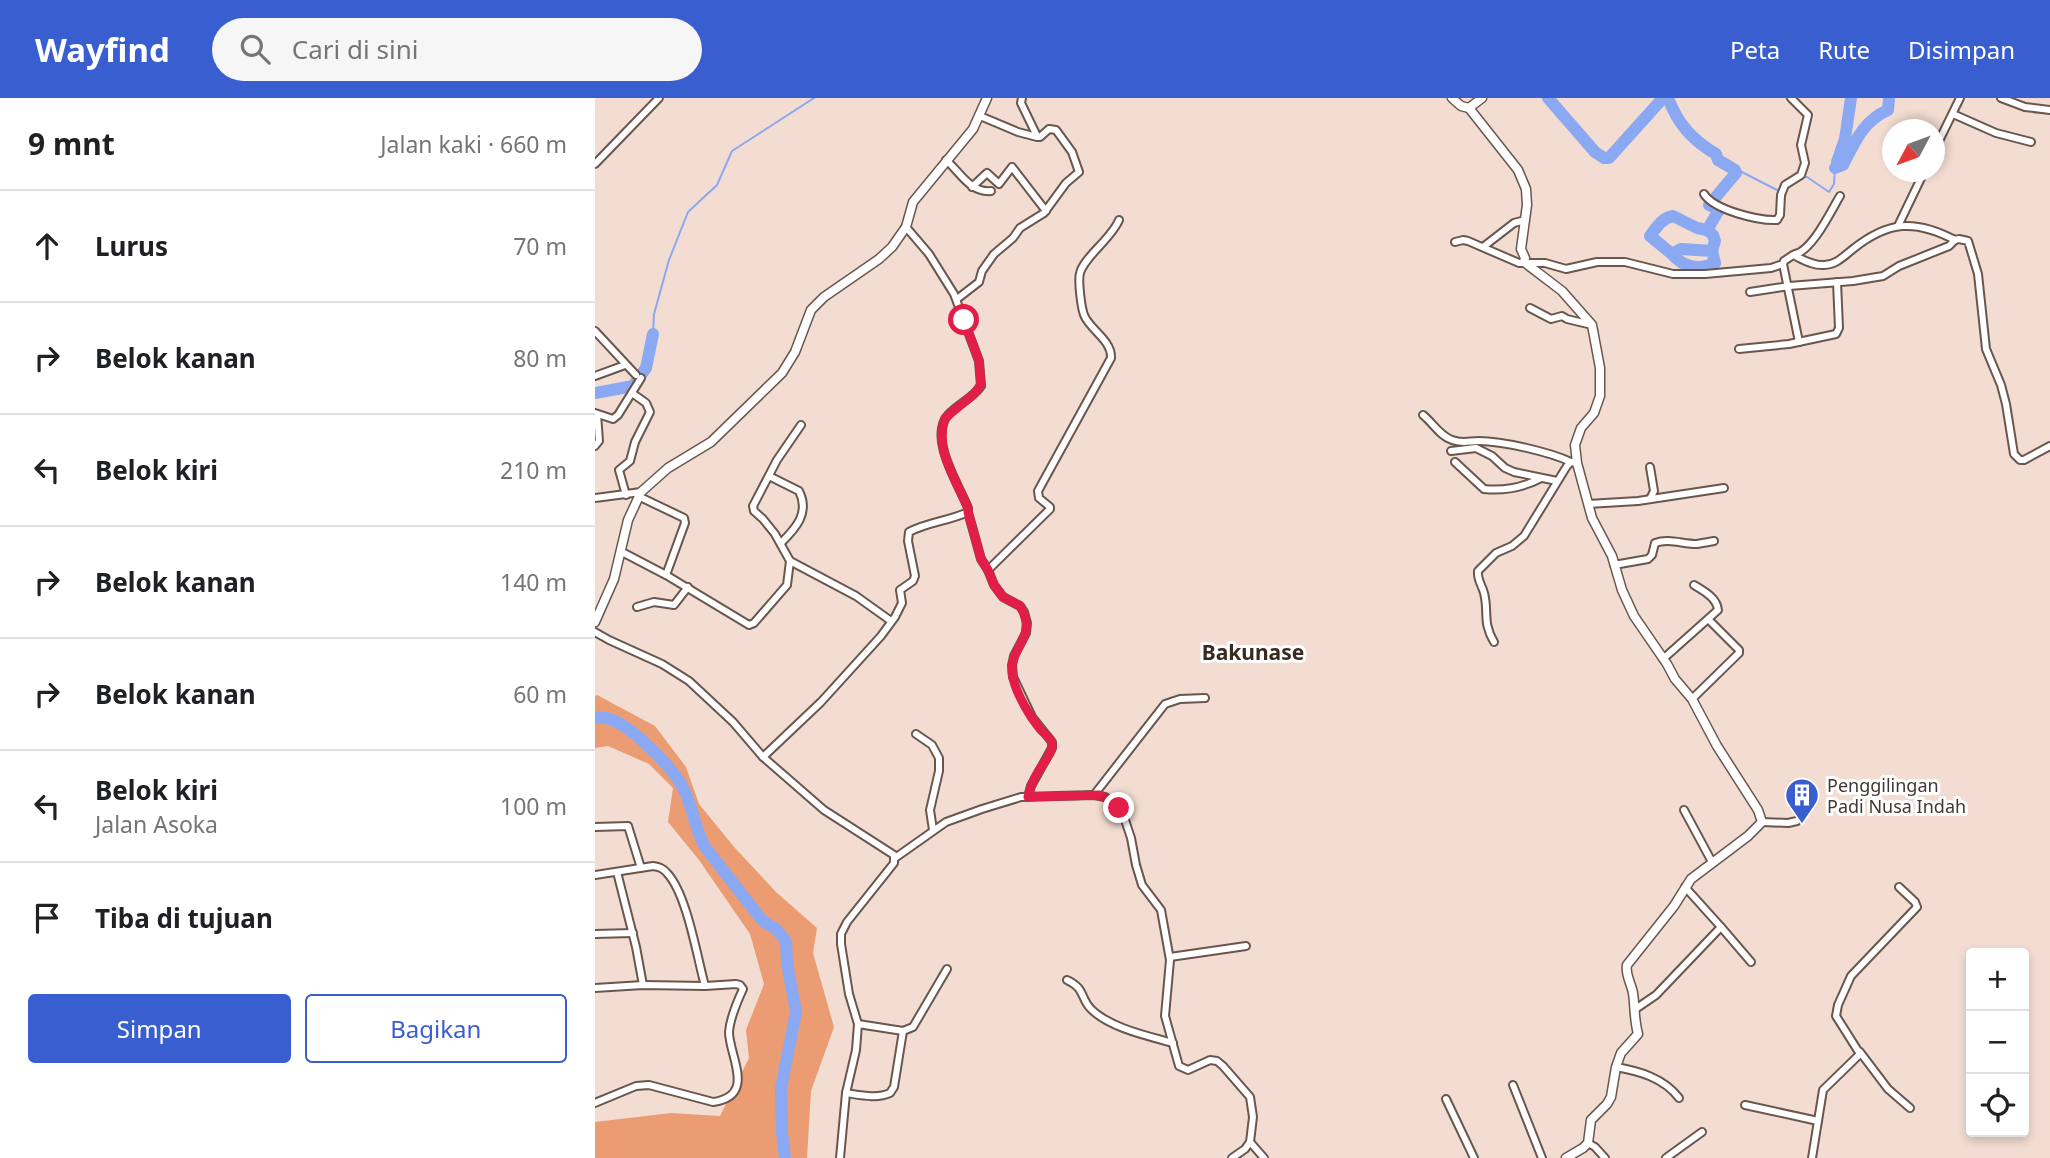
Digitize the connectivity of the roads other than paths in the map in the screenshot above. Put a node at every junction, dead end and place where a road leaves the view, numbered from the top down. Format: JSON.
{"nodes":[{"id":1,"x":659,"y":98,"type":"edge"},
{"id":2,"x":1022,"y":98,"type":"edge"},
{"id":3,"x":1452,"y":98,"type":"edge"},
{"id":4,"x":1482,"y":98,"type":"edge"},
{"id":5,"x":1960,"y":98,"type":"edge"},
{"id":6,"x":2001,"y":98,"type":"edge"},
{"id":7,"x":984,"y":99,"type":"edge"},
{"id":8,"x":1795,"y":99,"type":"edge"},
{"id":9,"x":1469,"y":108,"type":"junction"},
{"id":10,"x":2050,"y":110,"type":"edge"},
{"id":11,"x":1953,"y":114,"type":"junction"},
{"id":12,"x":980,"y":116,"type":"junction"},
{"id":13,"x":1945,"y":130,"type":"edge"},
{"id":14,"x":1038,"y":137,"type":"junction"},
{"id":15,"x":2031,"y":142,"type":"dead end"},
{"id":16,"x":595,"y":146,"type":"edge"},
{"id":17,"x":603,"y":154,"type":"junction"},
{"id":18,"x":946,"y":160,"type":"junction"},
{"id":19,"x":595,"y":163,"type":"edge"},
{"id":20,"x":1919,"y":182,"type":"edge"},
{"id":21,"x":972,"y":187,"type":"junction"},
{"id":22,"x":991,"y":191,"type":"dead end"},
{"id":23,"x":1704,"y":194,"type":"dead end"},
{"id":24,"x":1840,"y":196,"type":"dead end"},
{"id":25,"x":1046,"y":211,"type":"junction"},
{"id":26,"x":1525,"y":219,"type":"junction"},
{"id":27,"x":1119,"y":220,"type":"dead end"},
{"id":28,"x":1898,"y":226,"type":"junction"},
{"id":29,"x":906,"y":227,"type":"junction"},
{"id":30,"x":1955,"y":240,"type":"junction"},
{"id":31,"x":1455,"y":242,"type":"dead end"},
{"id":32,"x":1483,"y":247,"type":"junction"},
{"id":33,"x":1793,"y":255,"type":"junction"},
{"id":34,"x":1524,"y":262,"type":"junction"},
{"id":35,"x":1783,"y":264,"type":"junction"},
{"id":36,"x":1837,"y":282,"type":"junction"},
{"id":37,"x":1789,"y":286,"type":"junction"},
{"id":38,"x":1750,"y":292,"type":"dead end"},
{"id":39,"x":957,"y":299,"type":"junction"},
{"id":40,"x":1530,"y":308,"type":"dead end"},
{"id":41,"x":1592,"y":325,"type":"junction"},
{"id":42,"x":595,"y":331,"type":"edge"},
{"id":43,"x":1799,"y":342,"type":"junction"},
{"id":44,"x":1739,"y":349,"type":"dead end"},
{"id":45,"x":625,"y":365,"type":"junction"},
{"id":46,"x":595,"y":376,"type":"edge"},
{"id":47,"x":632,"y":393,"type":"junction"},
{"id":48,"x":596,"y":414,"type":"edge"},
{"id":49,"x":1423,"y":415,"type":"dead end"},
{"id":50,"x":801,"y":425,"type":"dead end"},
{"id":51,"x":595,"y":446,"type":"edge"},
{"id":52,"x":2050,"y":446,"type":"edge"},
{"id":53,"x":1451,"y":451,"type":"dead end"},
{"id":54,"x":1455,"y":462,"type":"dead end"},
{"id":55,"x":1574,"y":462,"type":"junction"},
{"id":56,"x":1650,"y":467,"type":"dead end"},
{"id":57,"x":769,"y":476,"type":"junction"},
{"id":58,"x":1541,"y":478,"type":"junction"},
{"id":59,"x":1557,"y":481,"type":"junction"},
{"id":60,"x":1724,"y":488,"type":"dead end"},
{"id":61,"x":639,"y":494,"type":"junction"},
{"id":62,"x":626,"y":495,"type":"junction"},
{"id":63,"x":595,"y":498,"type":"edge"},
{"id":64,"x":1650,"y":499,"type":"junction"},
{"id":65,"x":1588,"y":504,"type":"junction"},
{"id":66,"x":968,"y":512,"type":"junction"},
{"id":67,"x":1714,"y":541,"type":"dead end"},
{"id":68,"x":781,"y":543,"type":"junction"},
{"id":69,"x":622,"y":552,"type":"junction"},
{"id":70,"x":790,"y":561,"type":"junction"},
{"id":71,"x":1614,"y":565,"type":"junction"},
{"id":72,"x":988,"y":570,"type":"junction"},
{"id":73,"x":666,"y":575,"type":"junction"},
{"id":74,"x":1694,"y":585,"type":"dead end"},
{"id":75,"x":688,"y":587,"type":"junction"},
{"id":76,"x":637,"y":607,"type":"dead end"},
{"id":77,"x":1709,"y":620,"type":"junction"},
{"id":78,"x":891,"y":621,"type":"junction"},
{"id":79,"x":595,"y":622,"type":"edge"},
{"id":80,"x":595,"y":632,"type":"edge"},
{"id":81,"x":1494,"y":642,"type":"dead end"},
{"id":82,"x":1663,"y":659,"type":"junction"},
{"id":83,"x":1205,"y":698,"type":"dead end"},
{"id":84,"x":1692,"y":699,"type":"junction"},
{"id":85,"x":916,"y":734,"type":"dead end"},
{"id":86,"x":763,"y":757,"type":"junction"},
{"id":87,"x":1094,"y":795,"type":"junction"},
{"id":88,"x":1028,"y":797,"type":"junction"},
{"id":89,"x":1683,"y":810,"type":"dead end"},
{"id":90,"x":1797,"y":821,"type":"dead end"},
{"id":91,"x":1762,"y":822,"type":"junction"},
{"id":92,"x":595,"y":827,"type":"edge"},
{"id":93,"x":933,"y":830,"type":"junction"},
{"id":94,"x":895,"y":858,"type":"junction"},
{"id":95,"x":1712,"y":862,"type":"junction"},
{"id":96,"x":641,"y":868,"type":"junction"},
{"id":97,"x":617,"y":872,"type":"junction"},
{"id":98,"x":595,"y":875,"type":"edge"},
{"id":99,"x":1685,"y":887,"type":"junction"},
{"id":100,"x":1899,"y":887,"type":"dead end"},
{"id":101,"x":1721,"y":927,"type":"junction"},
{"id":102,"x":632,"y":933,"type":"junction"},
{"id":103,"x":595,"y":934,"type":"edge"},
{"id":104,"x":1246,"y":946,"type":"dead end"},
{"id":105,"x":1170,"y":957,"type":"junction"},
{"id":106,"x":1751,"y":962,"type":"dead end"},
{"id":107,"x":947,"y":969,"type":"dead end"},
{"id":108,"x":1067,"y":980,"type":"dead end"},
{"id":109,"x":643,"y":985,"type":"junction"},
{"id":110,"x":705,"y":986,"type":"junction"},
{"id":111,"x":595,"y":988,"type":"edge"},
{"id":112,"x":1634,"y":1010,"type":"junction"},
{"id":113,"x":858,"y":1024,"type":"junction"},
{"id":114,"x":903,"y":1031,"type":"junction"},
{"id":115,"x":1174,"y":1042,"type":"junction"},
{"id":116,"x":1860,"y":1052,"type":"junction"},
{"id":117,"x":1616,"y":1067,"type":"junction"},
{"id":118,"x":1513,"y":1085,"type":"dead end"},
{"id":119,"x":846,"y":1093,"type":"junction"},
{"id":120,"x":1679,"y":1098,"type":"dead end"},
{"id":121,"x":1446,"y":1099,"type":"dead end"},
{"id":122,"x":595,"y":1102,"type":"edge"},
{"id":123,"x":1745,"y":1105,"type":"dead end"},
{"id":124,"x":1910,"y":1108,"type":"dead end"},
{"id":125,"x":1818,"y":1121,"type":"junction"},
{"id":126,"x":1702,"y":1132,"type":"dead end"},
{"id":127,"x":1250,"y":1142,"type":"junction"},
{"id":128,"x":1588,"y":1143,"type":"junction"},
{"id":129,"x":840,"y":1158,"type":"edge"},
{"id":130,"x":1233,"y":1158,"type":"edge"},
{"id":131,"x":1264,"y":1158,"type":"edge"},
{"id":132,"x":1473,"y":1158,"type":"edge"},
{"id":133,"x":1542,"y":1158,"type":"edge"},
{"id":134,"x":1566,"y":1158,"type":"edge"},
{"id":135,"x":1605,"y":1158,"type":"edge"},
{"id":136,"x":1666,"y":1158,"type":"edge"},
{"id":137,"x":1812,"y":1158,"type":"edge"}],
"edges":[{"from":1,"to":17,"type":"street"},
{"from":2,"to":14,"type":"street"},
{"from":3,"to":9,"type":"street"},
{"from":4,"to":9,"type":"street"},
{"from":5,"to":11,"type":"street"},
{"from":6,"to":10,"type":"street"},
{"from":7,"to":12,"type":"street"},
{"from":8,"to":23,"type":"street"},
{"from":9,"to":26,"type":"street"},
{"from":11,"to":13,"type":"street"},
{"from":11,"to":15,"type":"street"},
{"from":12,"to":14,"type":"street"},
{"from":12,"to":18,"type":"street"},
{"from":14,"to":25,"type":"street"},
{"from":16,"to":17,"type":"street"},
{"from":17,"to":19,"type":"street"},
{"from":18,"to":21,"type":"street"},
{"from":18,"to":29,"type":"street"},
{"from":20,"to":28,"type":"street"},
{"from":21,"to":22,"type":"street"},
{"from":21,"to":25,"type":"street"},
{"from":24,"to":33,"type":"street"},
{"from":25,"to":39,"type":"street"},
{"from":26,"to":32,"type":"street"},
{"from":26,"to":34,"type":"street"},
{"from":27,"to":72,"type":"street"},
{"from":28,"to":30,"type":"street"},
{"from":28,"to":33,"type":"street"},
{"from":29,"to":39,"type":"street"},
{"from":29,"to":61,"type":"street"},
{"from":30,"to":36,"type":"street"},
{"from":30,"to":52,"type":"street"},
{"from":31,"to":32,"type":"street"},
{"from":32,"to":34,"type":"street"},
{"from":33,"to":35,"type":"street"},
{"from":34,"to":35,"type":"street"},
{"from":34,"to":41,"type":"street"},
{"from":35,"to":37,"type":"street"},
{"from":36,"to":37,"type":"street"},
{"from":36,"to":43,"type":"street"},
{"from":37,"to":38,"type":"street"},
{"from":37,"to":43,"type":"street"},
{"from":39,"to":66,"type":"street"},
{"from":40,"to":41,"type":"street"},
{"from":41,"to":55,"type":"street"},
{"from":42,"to":45,"type":"street"},
{"from":43,"to":44,"type":"street"},
{"from":45,"to":46,"type":"street"},
{"from":45,"to":47,"type":"street"},
{"from":47,"to":48,"type":"street"},
{"from":47,"to":62,"type":"street"},
{"from":48,"to":51,"type":"street"},
{"from":49,"to":55,"type":"street"},
{"from":50,"to":57,"type":"street"},
{"from":53,"to":58,"type":"street"},
{"from":54,"to":58,"type":"street"},
{"from":55,"to":59,"type":"street"},
{"from":55,"to":65,"type":"street"},
{"from":56,"to":64,"type":"street"},
{"from":57,"to":68,"type":"street"},
{"from":57,"to":68,"type":"street"},
{"from":58,"to":59,"type":"street"},
{"from":59,"to":81,"type":"street"},
{"from":60,"to":64,"type":"street"},
{"from":61,"to":62,"type":"street"},
{"from":61,"to":69,"type":"street"},
{"from":61,"to":73,"type":"street"},
{"from":62,"to":63,"type":"street"},
{"from":64,"to":65,"type":"street"},
{"from":65,"to":71,"type":"street"},
{"from":66,"to":72,"type":"street"},
{"from":66,"to":78,"type":"street"},
{"from":67,"to":71,"type":"street"},
{"from":68,"to":70,"type":"street"},
{"from":69,"to":73,"type":"street"},
{"from":69,"to":79,"type":"street"},
{"from":70,"to":75,"type":"street"},
{"from":70,"to":78,"type":"street"},
{"from":71,"to":82,"type":"street"},
{"from":72,"to":88,"type":"street"},
{"from":73,"to":75,"type":"street"},
{"from":74,"to":77,"type":"street"},
{"from":75,"to":76,"type":"street"},
{"from":77,"to":82,"type":"street"},
{"from":77,"to":84,"type":"street"},
{"from":78,"to":86,"type":"street"},
{"from":80,"to":86,"type":"street"},
{"from":82,"to":84,"type":"street"},
{"from":83,"to":87,"type":"street"},
{"from":84,"to":91,"type":"street"},
{"from":85,"to":93,"type":"street"},
{"from":86,"to":94,"type":"street"},
{"from":87,"to":88,"type":"street"},
{"from":87,"to":105,"type":"street"},
{"from":88,"to":93,"type":"street"},
{"from":89,"to":95,"type":"street"},
{"from":90,"to":91,"type":"street"},
{"from":91,"to":95,"type":"street"},
{"from":92,"to":96,"type":"street"},
{"from":93,"to":94,"type":"street"},
{"from":94,"to":113,"type":"street"},
{"from":95,"to":99,"type":"street"},
{"from":96,"to":97,"type":"street"},
{"from":96,"to":110,"type":"street"},
{"from":97,"to":98,"type":"street"},
{"from":97,"to":102,"type":"street"},
{"from":99,"to":101,"type":"street"},
{"from":99,"to":112,"type":"street"},
{"from":100,"to":116,"type":"street"},
{"from":101,"to":106,"type":"street"},
{"from":101,"to":112,"type":"street"},
{"from":102,"to":103,"type":"street"},
{"from":102,"to":109,"type":"street"},
{"from":104,"to":105,"type":"street"},
{"from":105,"to":115,"type":"street"},
{"from":107,"to":114,"type":"street"},
{"from":108,"to":115,"type":"street"},
{"from":109,"to":110,"type":"street"},
{"from":109,"to":111,"type":"street"},
{"from":110,"to":122,"type":"street"},
{"from":112,"to":117,"type":"street"},
{"from":113,"to":114,"type":"street"},
{"from":113,"to":119,"type":"street"},
{"from":114,"to":119,"type":"street"},
{"from":115,"to":127,"type":"street"},
{"from":116,"to":124,"type":"street"},
{"from":116,"to":125,"type":"street"},
{"from":117,"to":120,"type":"street"},
{"from":117,"to":128,"type":"street"},
{"from":118,"to":133,"type":"street"},
{"from":119,"to":129,"type":"street"},
{"from":121,"to":132,"type":"street"},
{"from":123,"to":125,"type":"street"},
{"from":125,"to":137,"type":"street"},
{"from":126,"to":136,"type":"street"},
{"from":127,"to":130,"type":"street"},
{"from":127,"to":131,"type":"street"},
{"from":128,"to":134,"type":"street"},
{"from":128,"to":135,"type":"street"}]}
